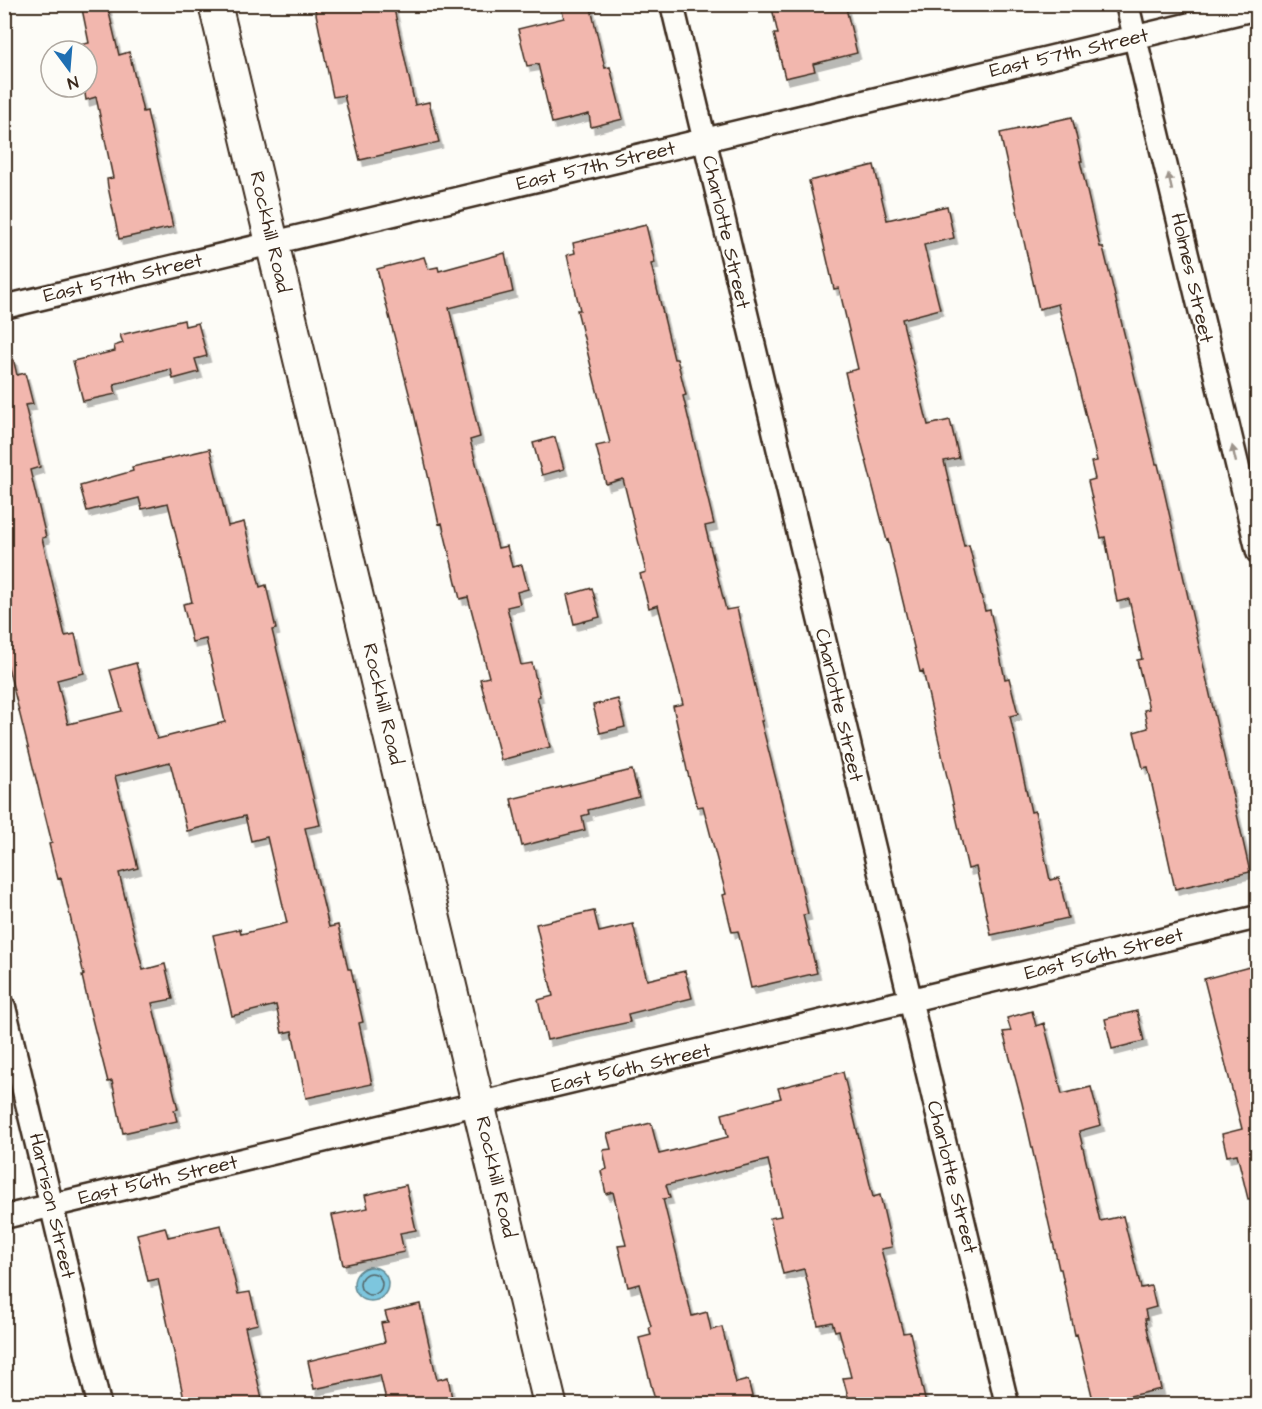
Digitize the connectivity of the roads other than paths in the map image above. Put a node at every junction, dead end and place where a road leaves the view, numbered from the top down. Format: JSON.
{"nodes":[{"id":1,"x":215,"y":4,"type":"edge"},
{"id":2,"x":672,"y":4,"type":"edge"},
{"id":3,"x":1127,"y":4,"type":"edge"},
{"id":4,"x":1257,"y":8,"type":"edge"},
{"id":5,"x":1135,"y":37,"type":"junction"},
{"id":6,"x":704,"y":140,"type":"junction"},
{"id":7,"x":273,"y":243,"type":"junction"},
{"id":8,"x":4,"y":307,"type":"edge"},
{"id":9,"x":1257,"y":552,"type":"edge"},
{"id":10,"x":1257,"y":917,"type":"edge"},
{"id":11,"x":910,"y":1001,"type":"junction"},
{"id":12,"x":4,"y":1007,"type":"edge"},
{"id":13,"x":479,"y":1104,"type":"junction"},
{"id":14,"x":52,"y":1206,"type":"junction"},
{"id":15,"x":4,"y":1217,"type":"edge"},
{"id":16,"x":99,"y":1404,"type":"edge"},
{"id":17,"x":550,"y":1404,"type":"edge"},
{"id":18,"x":1007,"y":1404,"type":"edge"}],
"edges":[{"from":1,"to":7,"type":"main road","name":"Rockhill Road"},
{"from":2,"to":6,"type":"street","name":"Charlotte Street"},
{"from":3,"to":5,"type":"street","name":"Holmes Street"},
{"from":4,"to":5,"type":"street","name":"East 57th Street"},
{"from":5,"to":6,"type":"street","name":"East 57th Street"},
{"from":9,"to":5,"type":"street","name":"Holmes Street","one_way":true},
{"from":6,"to":7,"type":"street","name":"East 57th Street"},
{"from":6,"to":11,"type":"street","name":"Charlotte Street"},
{"from":7,"to":8,"type":"street","name":"East 57th Street"},
{"from":7,"to":13,"type":"main road","name":"Rockhill Road"},
{"from":10,"to":11,"type":"street","name":"East 56th Street"},
{"from":11,"to":13,"type":"street","name":"East 56th Street"},
{"from":11,"to":18,"type":"street","name":"Charlotte Street"},
{"from":12,"to":14,"type":"street","name":"Harrison Street"},
{"from":13,"to":14,"type":"street","name":"East 56th Street"},
{"from":13,"to":17,"type":"main road","name":"Rockhill Road"},
{"from":14,"to":15,"type":"street","name":"East 56th Street"},
{"from":14,"to":16,"type":"street","name":"Harrison Street"}]}
